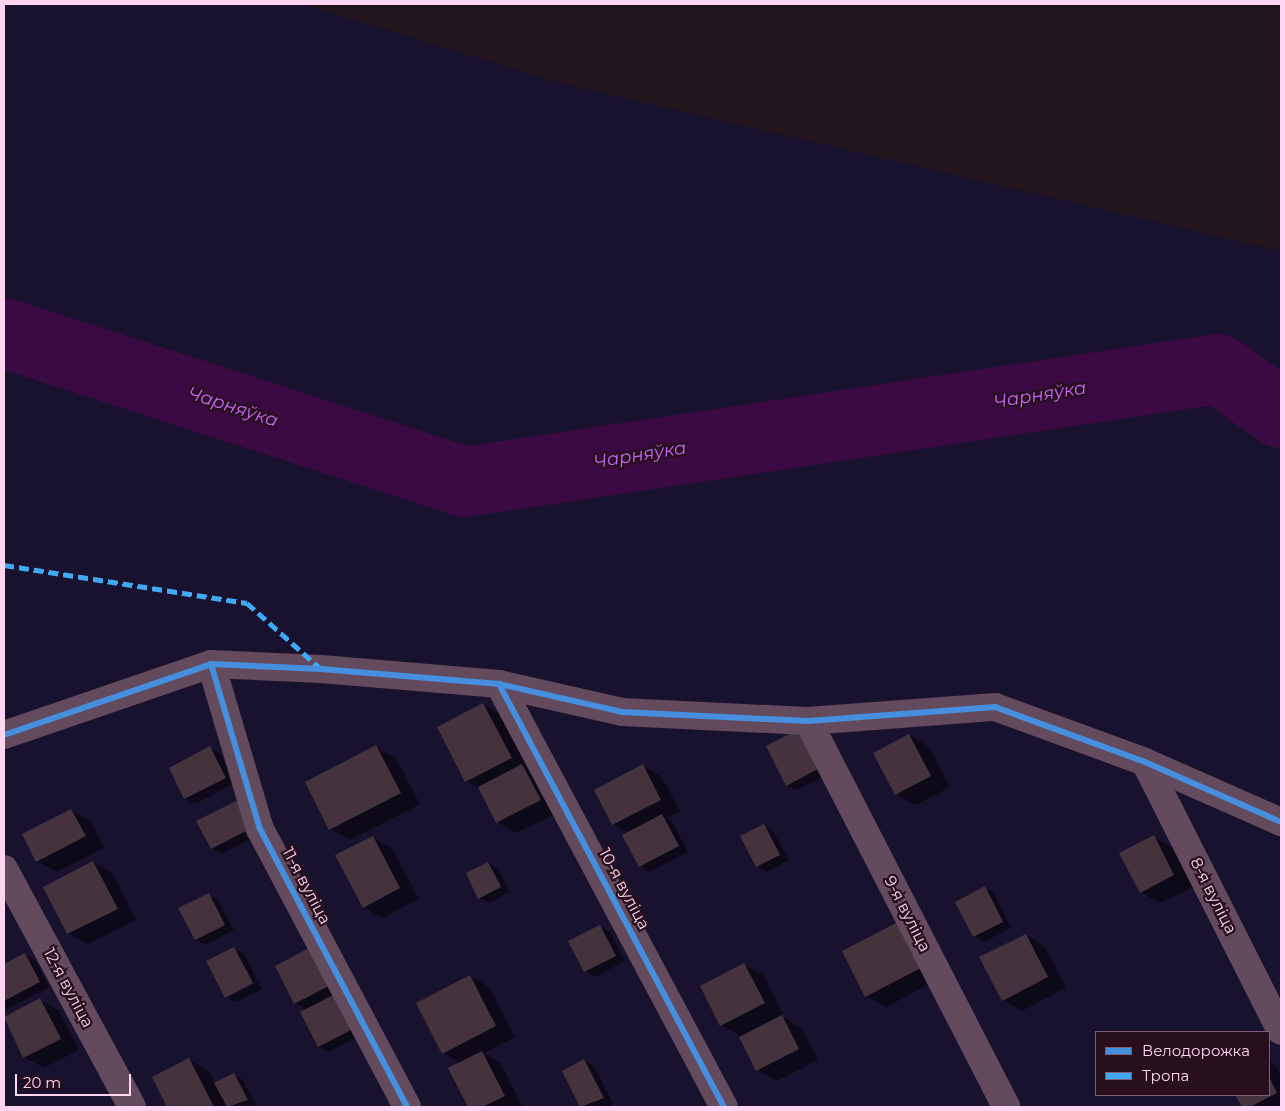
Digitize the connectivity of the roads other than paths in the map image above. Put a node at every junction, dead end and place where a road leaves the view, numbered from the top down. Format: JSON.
{"nodes":[{"id":1,"x":211,"y":664,"type":"junction"},
{"id":2,"x":499,"y":684,"type":"junction"},
{"id":3,"x":808,"y":721,"type":"junction"},
{"id":4,"x":4,"y":735,"type":"edge"},
{"id":5,"x":1144,"y":762,"type":"junction"},
{"id":6,"x":1281,"y":822,"type":"edge"},
{"id":7,"x":4,"y":869,"type":"edge"},
{"id":8,"x":1281,"y":1031,"type":"edge"},
{"id":9,"x":132,"y":1107,"type":"edge"},
{"id":10,"x":407,"y":1107,"type":"edge"},
{"id":11,"x":724,"y":1107,"type":"edge"},
{"id":12,"x":1006,"y":1107,"type":"edge"}],
"edges":[{"from":1,"to":2,"type":"street"},
{"from":1,"to":4,"type":"street"},
{"from":1,"to":10,"type":"street","name":"11-я вуліца"},
{"from":2,"to":3,"type":"street"},
{"from":2,"to":11,"type":"street","name":"10-я вуліца"},
{"from":3,"to":5,"type":"street"},
{"from":3,"to":12,"type":"street","name":"9-я вуліца"},
{"from":5,"to":6,"type":"street"},
{"from":5,"to":8,"type":"street","name":"8-я вуліца"},
{"from":7,"to":9,"type":"street","name":"12-я вуліца"}]}
